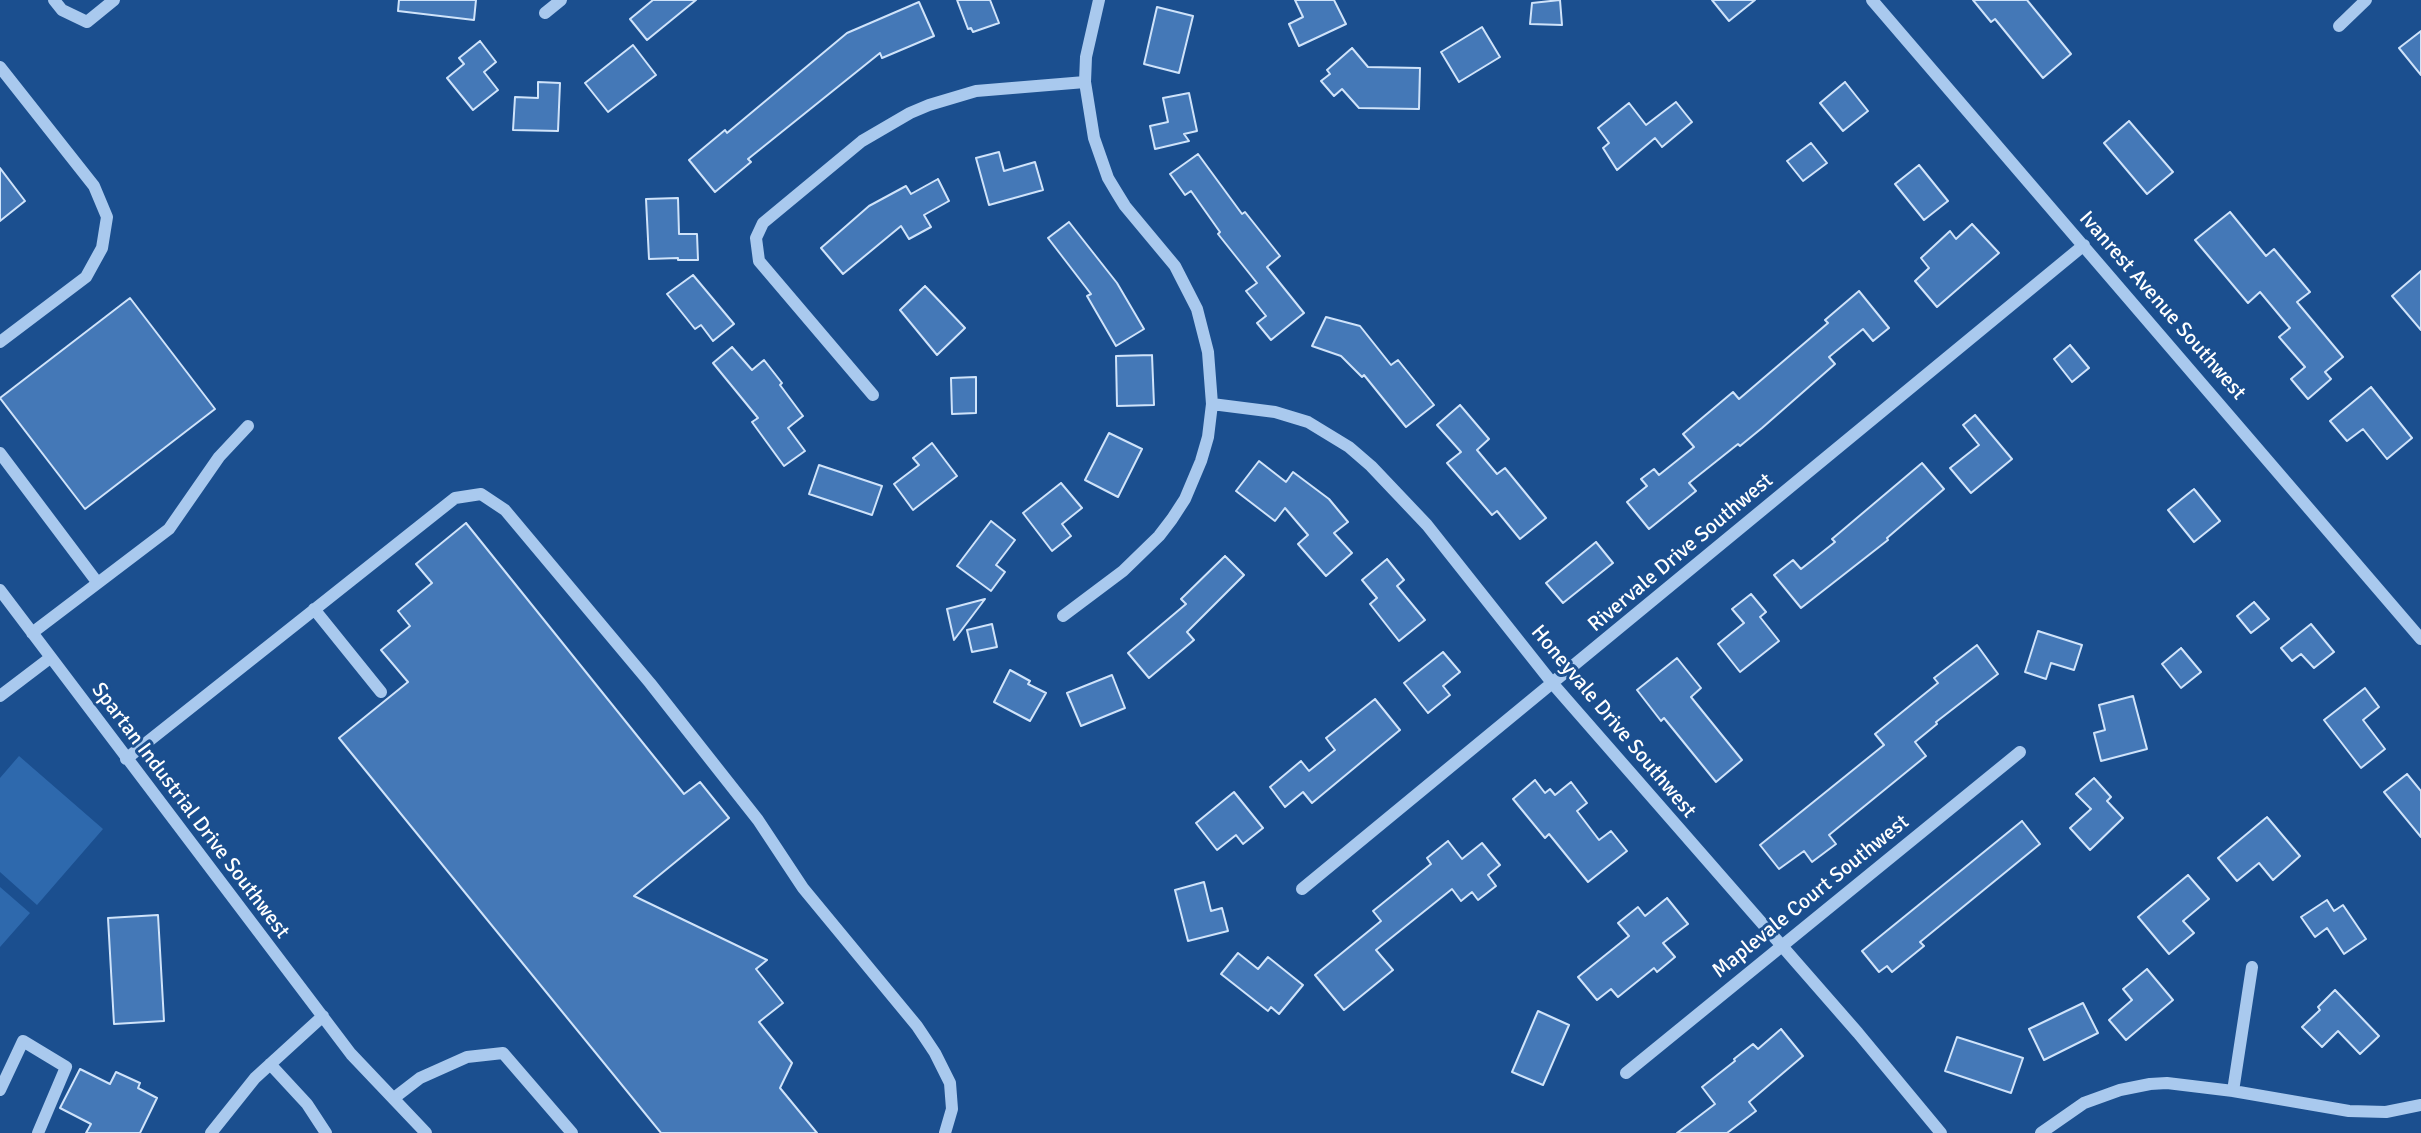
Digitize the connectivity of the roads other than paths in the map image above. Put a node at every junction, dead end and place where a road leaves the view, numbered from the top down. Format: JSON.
{"nodes":[{"id":1,"x":54,"y":0,"type":"edge"},
{"id":2,"x":114,"y":0,"type":"edge"},
{"id":3,"x":561,"y":0,"type":"edge"},
{"id":4,"x":1099,"y":0,"type":"edge"},
{"id":5,"x":1872,"y":0,"type":"edge"},
{"id":6,"x":2366,"y":0,"type":"edge"},
{"id":7,"x":545,"y":13,"type":"dead end"},
{"id":8,"x":2339,"y":26,"type":"dead end"},
{"id":9,"x":0,"y":67,"type":"edge"},
{"id":10,"x":1085,"y":82,"type":"junction"},
{"id":11,"x":2084,"y":245,"type":"junction"},
{"id":12,"x":0,"y":342,"type":"edge"},
{"id":13,"x":873,"y":395,"type":"dead end"},
{"id":14,"x":1212,"y":404,"type":"junction"},
{"id":15,"x":248,"y":426,"type":"dead end"},
{"id":16,"x":0,"y":453,"type":"edge"},
{"id":17,"x":97,"y":582,"type":"junction"},
{"id":18,"x":0,"y":590,"type":"edge"},
{"id":19,"x":314,"y":610,"type":"junction"},
{"id":20,"x":1063,"y":616,"type":"dead end"},
{"id":21,"x":32,"y":633,"type":"junction"},
{"id":22,"x":2421,"y":639,"type":"edge"},
{"id":23,"x":50,"y":658,"type":"junction"},
{"id":24,"x":1553,"y":684,"type":"junction"},
{"id":25,"x":381,"y":692,"type":"dead end"},
{"id":26,"x":0,"y":696,"type":"edge"},
{"id":27,"x":2020,"y":752,"type":"dead end"},
{"id":28,"x":126,"y":759,"type":"junction"},
{"id":29,"x":1302,"y":889,"type":"dead end"},
{"id":30,"x":1781,"y":946,"type":"junction"},
{"id":31,"x":2252,"y":967,"type":"dead end"},
{"id":32,"x":323,"y":1016,"type":"junction"},
{"id":33,"x":270,"y":1063,"type":"junction"},
{"id":34,"x":1626,"y":1073,"type":"dead end"},
{"id":35,"x":0,"y":1090,"type":"edge"},
{"id":36,"x":2233,"y":1091,"type":"junction"},
{"id":37,"x":394,"y":1098,"type":"junction"},
{"id":38,"x":2421,"y":1105,"type":"edge"},
{"id":39,"x":38,"y":1133,"type":"edge"},
{"id":40,"x":211,"y":1133,"type":"edge"},
{"id":41,"x":326,"y":1133,"type":"edge"},
{"id":42,"x":426,"y":1133,"type":"edge"},
{"id":43,"x":572,"y":1133,"type":"edge"},
{"id":44,"x":945,"y":1133,"type":"edge"},
{"id":45,"x":1941,"y":1133,"type":"edge"},
{"id":46,"x":2041,"y":1133,"type":"edge"}],
"edges":[{"from":1,"to":2,"type":"street"},
{"from":3,"to":7,"type":"street"},
{"from":4,"to":10,"type":"street"},
{"from":5,"to":11,"type":"street","name":"Ivanrest Avenue Southwest"},
{"from":6,"to":8,"type":"street"},
{"from":9,"to":12,"type":"street"},
{"from":10,"to":13,"type":"street"},
{"from":10,"to":14,"type":"street"},
{"from":11,"to":22,"type":"street","name":"Ivanrest Avenue Southwest"},
{"from":11,"to":24,"type":"street","name":"Rivervale Drive Southwest"},
{"from":14,"to":20,"type":"street"},
{"from":14,"to":24,"type":"street","name":"Honeyvale Drive Southwest"},
{"from":15,"to":17,"type":"street"},
{"from":16,"to":17,"type":"street"},
{"from":17,"to":21,"type":"street"},
{"from":18,"to":21,"type":"street","name":"Spartan Industrial Drive Southwest"},
{"from":19,"to":25,"type":"street"},
{"from":19,"to":28,"type":"street"},
{"from":19,"to":44,"type":"street"},
{"from":21,"to":23,"type":"street","name":"Spartan Industrial Drive Southwest"},
{"from":23,"to":26,"type":"street"},
{"from":23,"to":28,"type":"street","name":"Spartan Industrial Drive Southwest"},
{"from":24,"to":29,"type":"street","name":"Rivervale Drive Southwest"},
{"from":24,"to":30,"type":"street","name":"Honeyvale Drive Southwest"},
{"from":27,"to":30,"type":"street","name":"Maplevale Court Southwest"},
{"from":28,"to":32,"type":"street","name":"Spartan Industrial Drive Southwest"},
{"from":30,"to":34,"type":"street","name":"Maplevale Court Southwest"},
{"from":30,"to":45,"type":"street","name":"Honeyvale Drive Southwest"},
{"from":31,"to":36,"type":"street"},
{"from":32,"to":33,"type":"street"},
{"from":32,"to":37,"type":"street","name":"Spartan Industrial Drive Southwest"},
{"from":33,"to":40,"type":"street"},
{"from":33,"to":41,"type":"street"},
{"from":35,"to":39,"type":"street"},
{"from":36,"to":38,"type":"street"},
{"from":36,"to":46,"type":"street"},
{"from":37,"to":42,"type":"street","name":"Spartan Industrial Drive Southwest"},
{"from":37,"to":43,"type":"street"}]}
